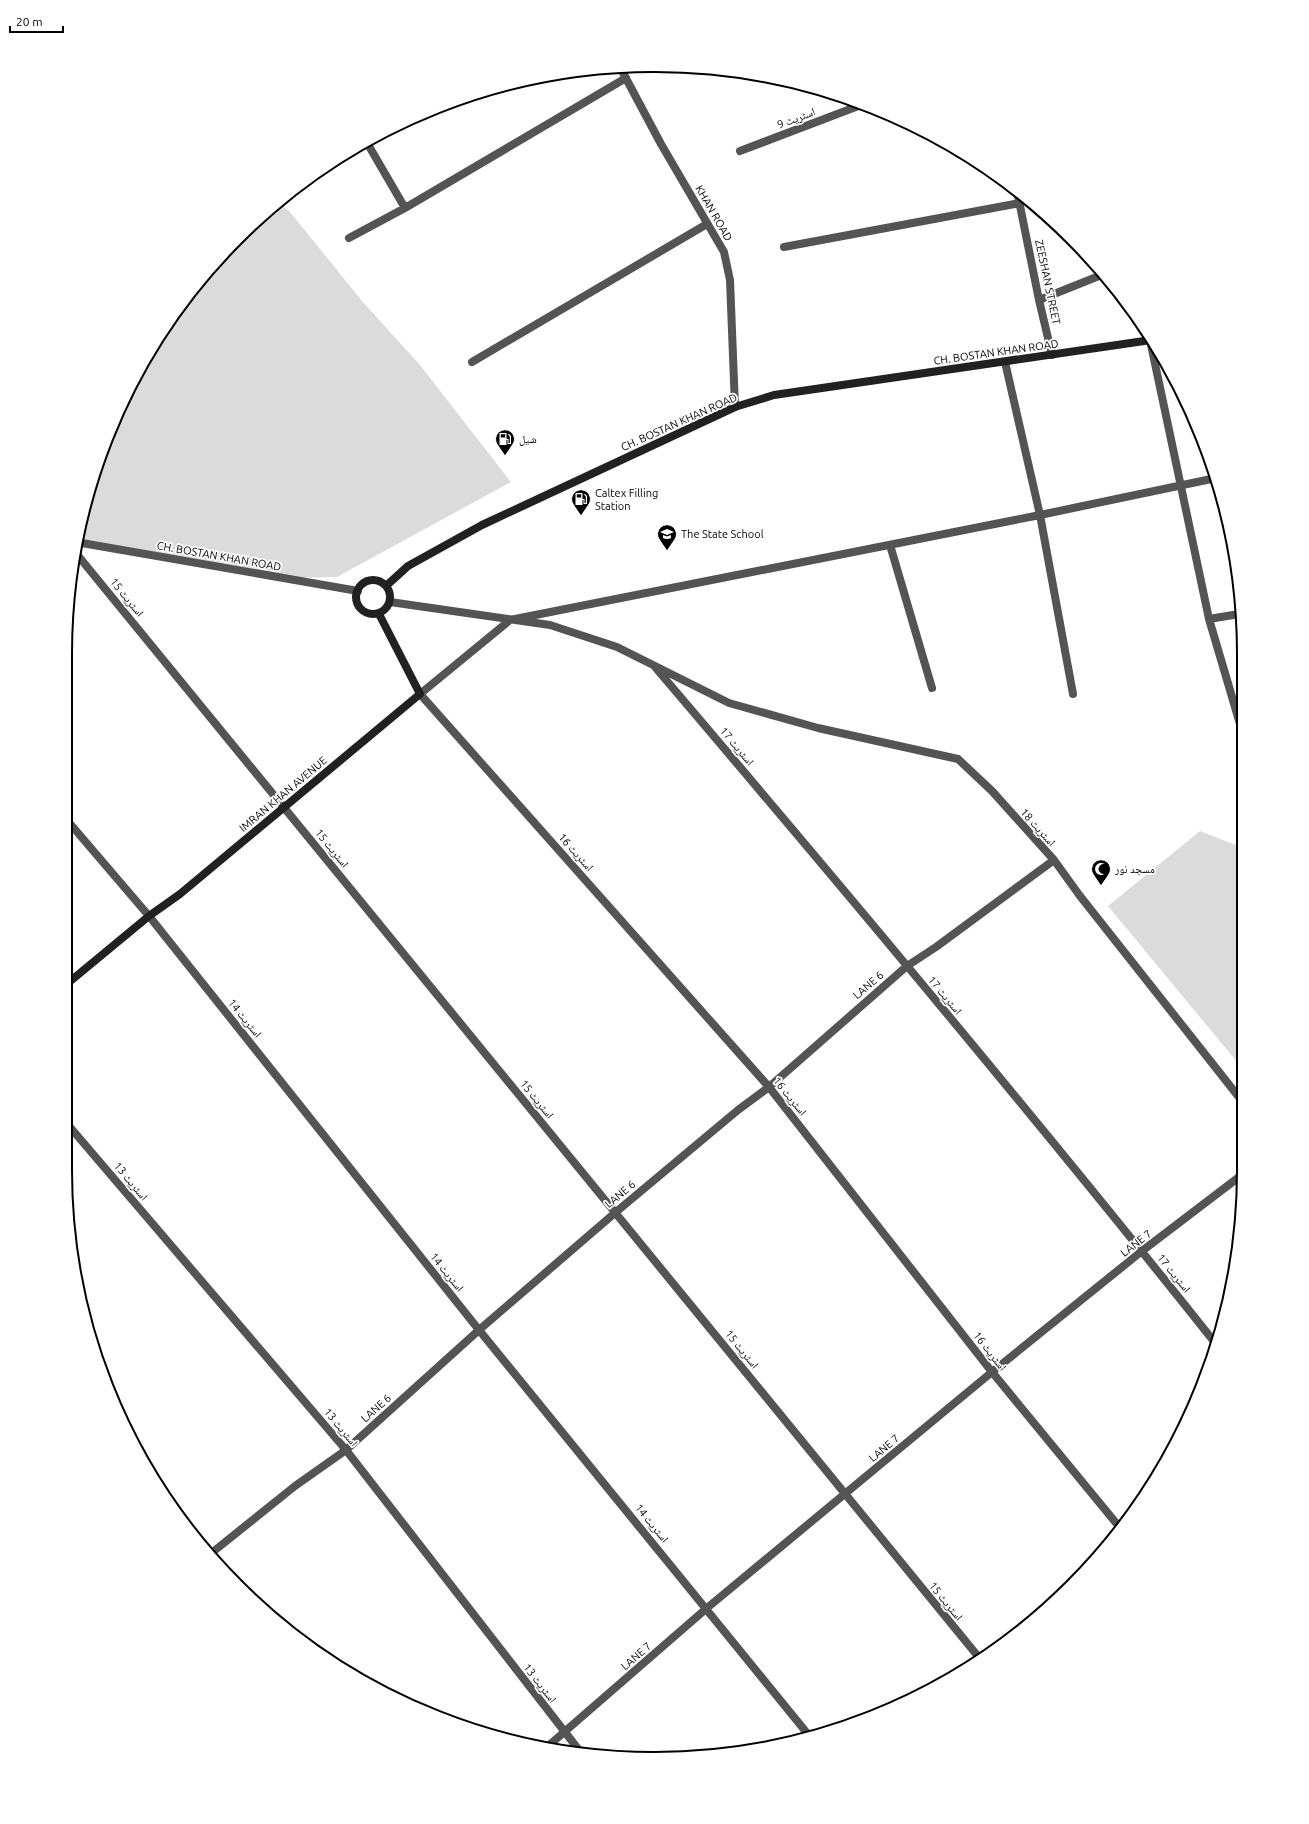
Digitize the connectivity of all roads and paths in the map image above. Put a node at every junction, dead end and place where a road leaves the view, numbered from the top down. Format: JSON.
{"nodes":[{"id":1,"x":623,"y":73,"type":"edge"},
{"id":2,"x":626,"y":78,"type":"junction"},
{"id":3,"x":854,"y":108,"type":"edge"},
{"id":4,"x":369,"y":147,"type":"edge"},
{"id":5,"x":740,"y":151,"type":"dead end"},
{"id":6,"x":1020,"y":203,"type":"joint"},
{"id":7,"x":404,"y":208,"type":"junction"},
{"id":8,"x":707,"y":224,"type":"junction"},
{"id":9,"x":349,"y":238,"type":"dead end"},
{"id":10,"x":784,"y":247,"type":"dead end"},
{"id":11,"x":1098,"y":277,"type":"edge"},
{"id":12,"x":1039,"y":300,"type":"junction"},
{"id":13,"x":1145,"y":341,"type":"edge"},
{"id":14,"x":1153,"y":353,"type":"edge"},
{"id":15,"x":1052,"y":355,"type":"junction"},
{"id":16,"x":472,"y":362,"type":"dead end"},
{"id":17,"x":1005,"y":362,"type":"junction"},
{"id":18,"x":735,"y":407,"type":"junction"},
{"id":19,"x":1210,"y":479,"type":"edge"},
{"id":20,"x":1180,"y":486,"type":"junction"},
{"id":21,"x":1040,"y":515,"type":"junction"},
{"id":22,"x":83,"y":543,"type":"edge"},
{"id":23,"x":890,"y":545,"type":"junction"},
{"id":24,"x":80,"y":558,"type":"edge"},
{"id":25,"x":386,"y":586,"type":"junction"},
{"id":26,"x":358,"y":591,"type":"junction"},
{"id":27,"x":390,"y":602,"type":"junction"},
{"id":28,"x":379,"y":614,"type":"junction"},
{"id":29,"x":1236,"y":615,"type":"edge"},
{"id":30,"x":510,"y":620,"type":"junction"},
{"id":31,"x":1209,"y":620,"type":"junction"},
{"id":32,"x":652,"y":664,"type":"junction"},
{"id":33,"x":932,"y":688,"type":"dead end"},
{"id":34,"x":420,"y":694,"type":"junction"},
{"id":35,"x":1073,"y":694,"type":"dead end"},
{"id":36,"x":1237,"y":714,"type":"edge"},
{"id":37,"x":284,"y":807,"type":"junction"},
{"id":38,"x":72,"y":825,"type":"edge"},
{"id":39,"x":1054,"y":860,"type":"junction"},
{"id":40,"x":149,"y":916,"type":"junction"},
{"id":41,"x":907,"y":966,"type":"junction"},
{"id":42,"x":72,"y":980,"type":"edge"},
{"id":43,"x":769,"y":1087,"type":"junction"},
{"id":44,"x":1237,"y":1095,"type":"edge"},
{"id":45,"x":72,"y":1130,"type":"edge"},
{"id":46,"x":1237,"y":1178,"type":"edge"},
{"id":47,"x":616,"y":1212,"type":"junction"},
{"id":48,"x":1142,"y":1251,"type":"junction"},
{"id":49,"x":479,"y":1330,"type":"junction"},
{"id":50,"x":1212,"y":1338,"type":"edge"},
{"id":51,"x":992,"y":1372,"type":"junction"},
{"id":52,"x":346,"y":1450,"type":"junction"},
{"id":53,"x":846,"y":1494,"type":"junction"},
{"id":54,"x":1117,"y":1524,"type":"edge"},
{"id":55,"x":214,"y":1551,"type":"edge"},
{"id":56,"x":707,"y":1608,"type":"junction"},
{"id":57,"x":977,"y":1655,"type":"edge"},
{"id":58,"x":806,"y":1732,"type":"edge"},
{"id":59,"x":564,"y":1733,"type":"junction"},
{"id":60,"x":552,"y":1743,"type":"edge"},
{"id":61,"x":576,"y":1747,"type":"edge"}],
"edges":[{"from":1,"to":2,"type":"street","name":"KHAN ROAD"},
{"from":2,"to":7,"type":"street"},
{"from":2,"to":8,"type":"street","name":"KHAN ROAD"},
{"from":3,"to":5,"type":"street","name":"اسٹریٹ 9"},
{"from":4,"to":7,"type":"street"},
{"from":6,"to":10,"type":"street"},
{"from":6,"to":12,"type":"street","name":"ZEESHAN STREET"},
{"from":7,"to":9,"type":"street"},
{"from":8,"to":16,"type":"street"},
{"from":8,"to":18,"type":"street","name":"KHAN ROAD"},
{"from":11,"to":12,"type":"street"},
{"from":12,"to":15,"type":"street","name":"ZEESHAN STREET"},
{"from":13,"to":15,"type":"main road","name":"CH. BOSTAN KHAN ROAD"},
{"from":14,"to":20,"type":"street"},
{"from":15,"to":17,"type":"main road","name":"CH. BOSTAN KHAN ROAD"},
{"from":17,"to":18,"type":"main road","name":"CH. BOSTAN KHAN ROAD"},
{"from":17,"to":21,"type":"street"},
{"from":18,"to":25,"type":"main road","name":"CH. BOSTAN KHAN ROAD"},
{"from":19,"to":20,"type":"street"},
{"from":20,"to":21,"type":"street"},
{"from":20,"to":31,"type":"street"},
{"from":21,"to":23,"type":"street"},
{"from":21,"to":35,"type":"street"},
{"from":22,"to":26,"type":"street","name":"CH. BOSTAN KHAN ROAD"},
{"from":23,"to":30,"type":"street"},
{"from":23,"to":33,"type":"street"},
{"from":24,"to":37,"type":"street","name":"اسٹریٹ 15"},
{"from":25,"to":26,"type":"main road"},
{"from":25,"to":27,"type":"main road"},
{"from":26,"to":28,"type":"main road"},
{"from":27,"to":28,"type":"main road"},
{"from":27,"to":30,"type":"street","name":"اسٹریٹ 18"},
{"from":28,"to":34,"type":"main road"},
{"from":29,"to":31,"type":"street"},
{"from":30,"to":32,"type":"street","name":"اسٹریٹ 18"},
{"from":30,"to":34,"type":"street","name":"IMRAN KHAN AVENUE"},
{"from":31,"to":36,"type":"street"},
{"from":32,"to":39,"type":"street","name":"اسٹریٹ 18"},
{"from":32,"to":41,"type":"street","name":"اسٹریٹ 17"},
{"from":34,"to":37,"type":"main road","name":"IMRAN KHAN AVENUE"},
{"from":34,"to":43,"type":"street","name":"اسٹریٹ 16"},
{"from":37,"to":40,"type":"main road","name":"IMRAN KHAN AVENUE"},
{"from":37,"to":47,"type":"street","name":"اسٹریٹ 15"},
{"from":38,"to":40,"type":"street","name":"اسٹریٹ 14"},
{"from":39,"to":41,"type":"street","name":"LANE 6"},
{"from":39,"to":44,"type":"street","name":"اسٹریٹ 18"},
{"from":40,"to":42,"type":"main road","name":"IMRAN KHAN AVENUE"},
{"from":40,"to":49,"type":"street","name":"اسٹریٹ 14"},
{"from":41,"to":43,"type":"street","name":"LANE 6"},
{"from":41,"to":48,"type":"street","name":"اسٹریٹ 17"},
{"from":43,"to":47,"type":"street","name":"LANE 6"},
{"from":43,"to":51,"type":"street","name":"اسٹریٹ 16"},
{"from":45,"to":52,"type":"street","name":"اسٹریٹ 13"},
{"from":46,"to":48,"type":"street","name":"LANE 7"},
{"from":47,"to":49,"type":"street","name":"LANE 6"},
{"from":47,"to":53,"type":"street","name":"اسٹریٹ 15"},
{"from":48,"to":50,"type":"street","name":"اسٹریٹ 17"},
{"from":48,"to":51,"type":"street","name":"LANE 7"},
{"from":49,"to":52,"type":"street","name":"LANE 6"},
{"from":49,"to":56,"type":"street","name":"اسٹریٹ 14"},
{"from":51,"to":53,"type":"street","name":"LANE 7"},
{"from":51,"to":54,"type":"street","name":"اسٹریٹ 16"},
{"from":52,"to":55,"type":"street","name":"LANE 6"},
{"from":52,"to":59,"type":"street","name":"اسٹریٹ 13"},
{"from":53,"to":56,"type":"street","name":"LANE 7"},
{"from":53,"to":57,"type":"street","name":"اسٹریٹ 15"},
{"from":56,"to":58,"type":"street","name":"اسٹریٹ 14"},
{"from":56,"to":59,"type":"street","name":"LANE 7"},
{"from":59,"to":60,"type":"street","name":"LANE 7"},
{"from":59,"to":61,"type":"street","name":"اسٹریٹ 13"}]}
